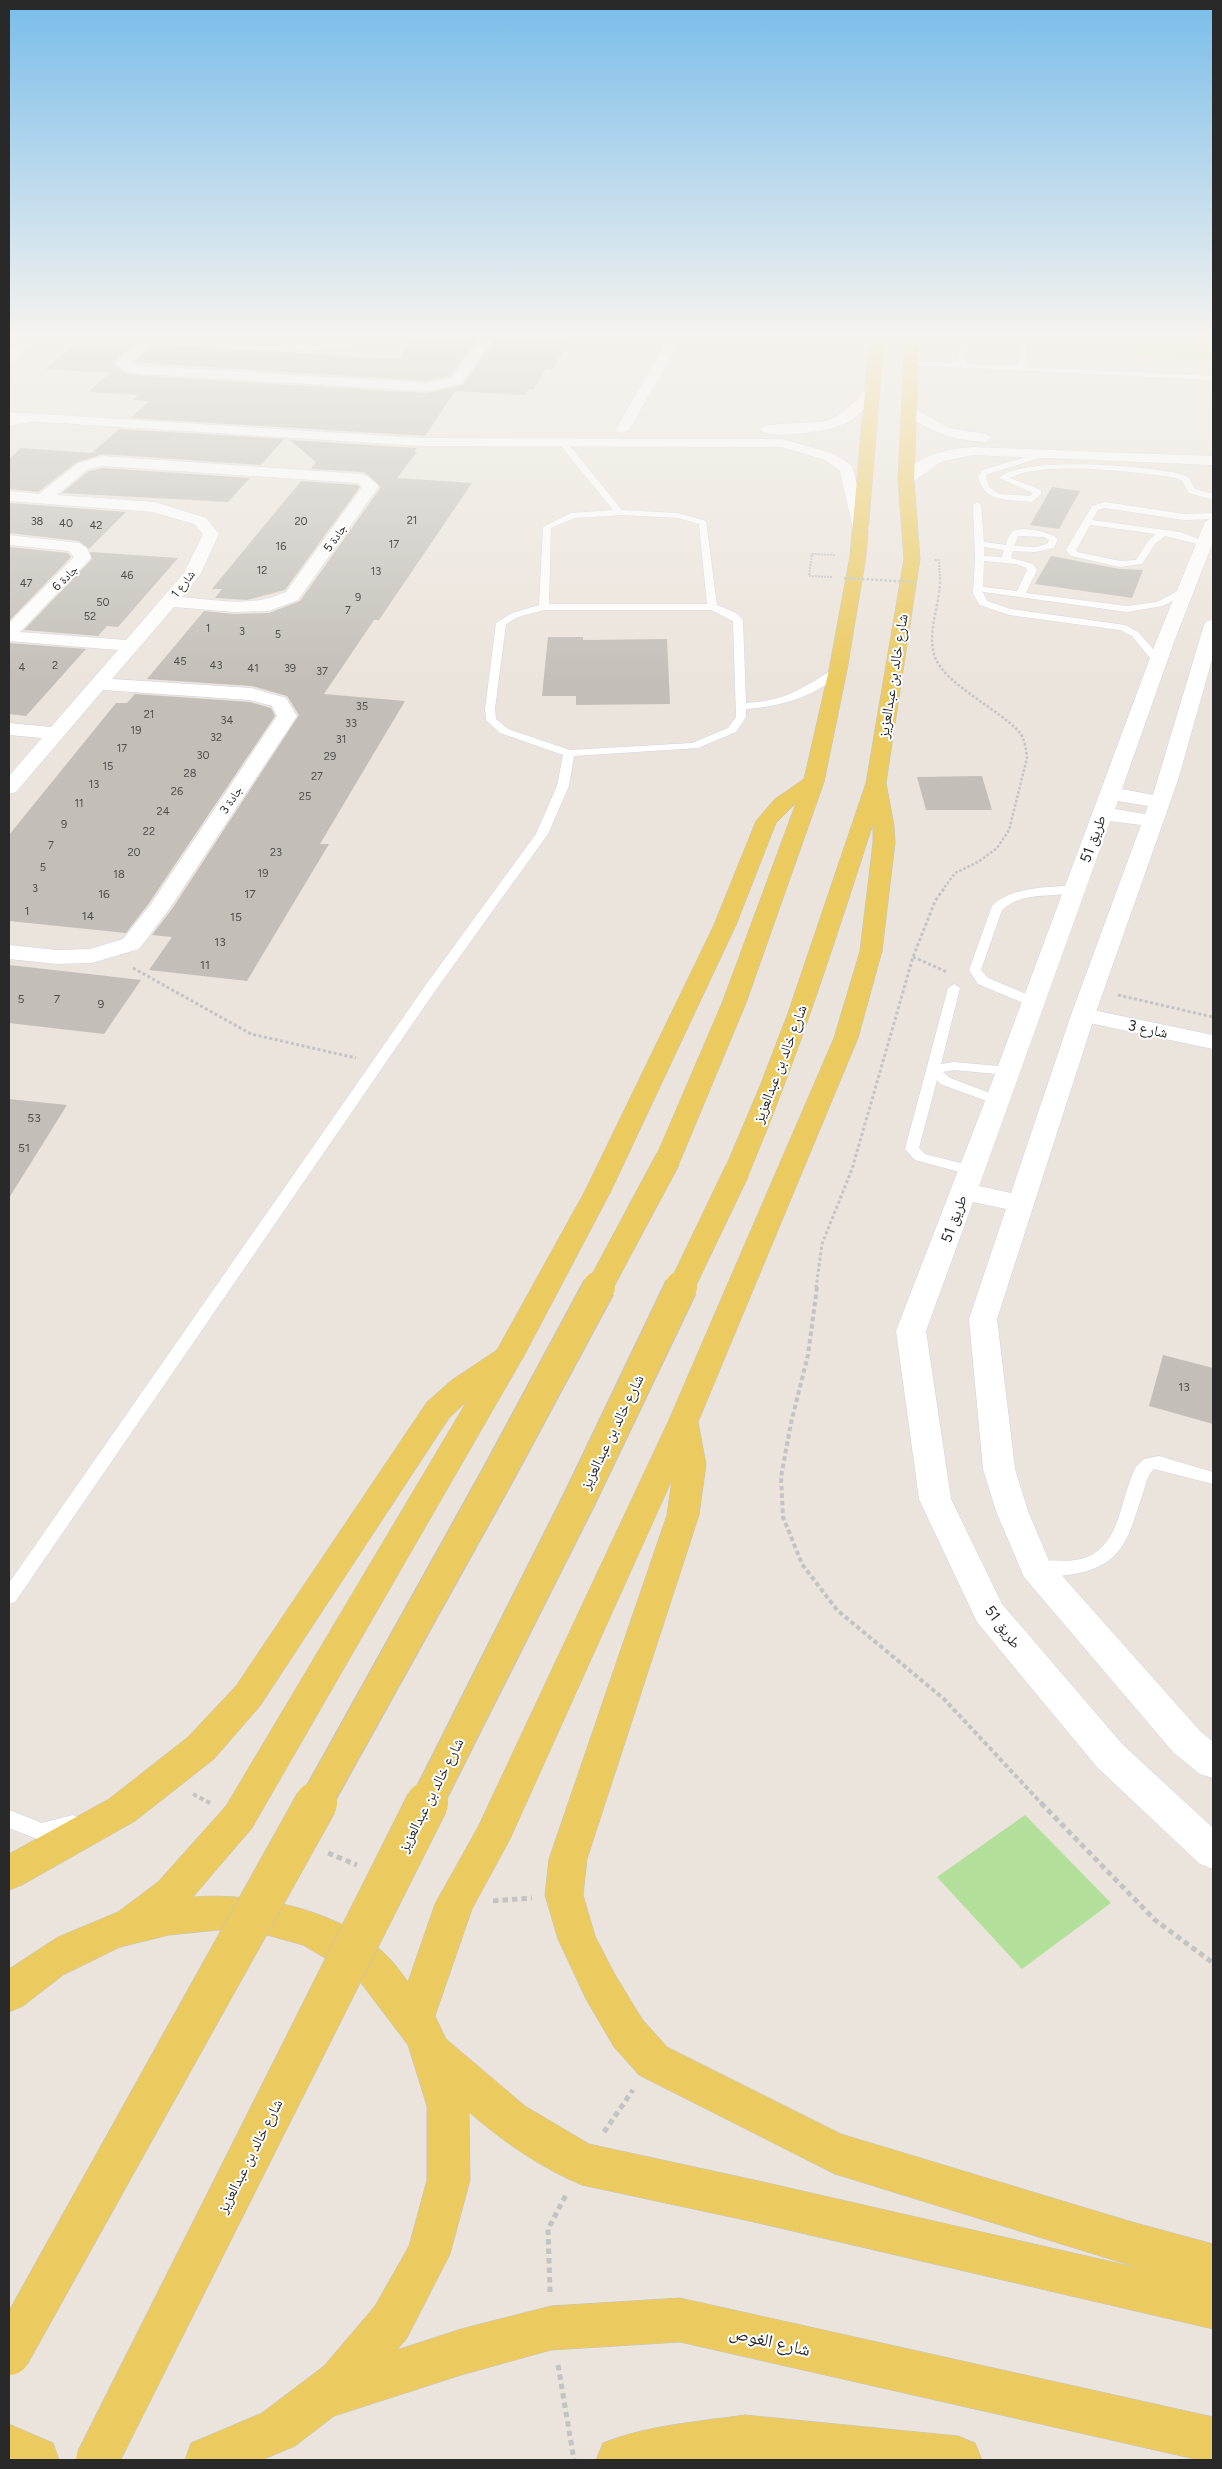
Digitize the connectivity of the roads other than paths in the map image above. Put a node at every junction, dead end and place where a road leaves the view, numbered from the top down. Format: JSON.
{"nodes":[{"id":1,"x":571,"y":453,"type":"edge"},
{"id":2,"x":819,"y":453,"type":"edge"},
{"id":3,"x":868,"y":453,"type":"edge"},
{"id":4,"x":907,"y":453,"type":"edge"},
{"id":5,"x":949,"y":453,"type":"edge"},
{"id":6,"x":1043,"y":454,"type":"joint"},
{"id":7,"x":1166,"y":460,"type":"junction"},
{"id":8,"x":1213,"y":461,"type":"edge"},
{"id":9,"x":1213,"y":474,"type":"edge"},
{"id":10,"x":906,"y":480,"type":"junction"},
{"id":11,"x":9,"y":496,"type":"edge"},
{"id":12,"x":1213,"y":497,"type":"edge"},
{"id":13,"x":42,"y":499,"type":"junction"},
{"id":14,"x":976,"y":505,"type":"dead end"},
{"id":15,"x":620,"y":513,"type":"junction"},
{"id":16,"x":1179,"y":516,"type":"junction"},
{"id":17,"x":1213,"y":516,"type":"edge"},
{"id":18,"x":1087,"y":522,"type":"junction"},
{"id":19,"x":861,"y":529,"type":"junction"},
{"id":20,"x":1209,"y":532,"type":"edge"},
{"id":21,"x":1168,"y":534,"type":"junction"},
{"id":22,"x":9,"y":540,"type":"edge"},
{"id":23,"x":979,"y":544,"type":"junction"},
{"id":24,"x":980,"y":558,"type":"junction"},
{"id":25,"x":1006,"y":560,"type":"junction"},
{"id":26,"x":979,"y":589,"type":"junction"},
{"id":27,"x":1186,"y":590,"type":"junction"},
{"id":28,"x":1020,"y":595,"type":"junction"},
{"id":29,"x":169,"y":601,"type":"junction"},
{"id":30,"x":544,"y":607,"type":"junction"},
{"id":31,"x":712,"y":607,"type":"junction"},
{"id":32,"x":1114,"y":608,"type":"junction"},
{"id":33,"x":1109,"y":624,"type":"junction"},
{"id":34,"x":9,"y":634,"type":"edge"},
{"id":35,"x":1211,"y":641,"type":"edge"},
{"id":36,"x":131,"y":646,"type":"junction"},
{"id":37,"x":1158,"y":661,"type":"junction"},
{"id":38,"x":838,"y":670,"type":"junction"},
{"id":39,"x":98,"y":684,"type":"junction"},
{"id":40,"x":742,"y":706,"type":"junction"},
{"id":41,"x":9,"y":729,"type":"edge"},
{"id":42,"x":56,"y":733,"type":"junction"},
{"id":43,"x":569,"y":753,"type":"junction"},
{"id":44,"x":814,"y":782,"type":"junction"},
{"id":45,"x":876,"y":783,"type":"junction"},
{"id":46,"x":9,"y":788,"type":"edge"},
{"id":47,"x":1106,"y":803,"type":"junction"},
{"id":48,"x":1156,"y":812,"type":"junction"},
{"id":49,"x":1074,"y":889,"type":"junction"},
{"id":50,"x":9,"y":952,"type":"edge"},
{"id":51,"x":954,"y":988,"type":"dead end"},
{"id":52,"x":1032,"y":1002,"type":"junction"},
{"id":53,"x":1083,"y":1015,"type":"junction"},
{"id":54,"x":1213,"y":1042,"type":"edge"},
{"id":55,"x":933,"y":1069,"type":"junction"},
{"id":56,"x":1008,"y":1071,"type":"junction"},
{"id":57,"x":998,"y":1101,"type":"junction"},
{"id":58,"x":968,"y":1181,"type":"junction"},
{"id":59,"x":1021,"y":1204,"type":"junction"},
{"id":60,"x":510,"y":1354,"type":"junction"},
{"id":61,"x":683,"y":1422,"type":"junction"},
{"id":62,"x":1213,"y":1478,"type":"edge"},
{"id":63,"x":1036,"y":1568,"type":"junction"},
{"id":64,"x":9,"y":1597,"type":"edge"},
{"id":65,"x":1213,"y":1763,"type":"edge"},
{"id":66,"x":122,"y":1810,"type":"junction"},
{"id":67,"x":9,"y":1819,"type":"edge"},
{"id":68,"x":1213,"y":1852,"type":"edge"},
{"id":69,"x":9,"y":1873,"type":"edge"},
{"id":70,"x":131,"y":1925,"type":"junction"},
{"id":71,"x":9,"y":1993,"type":"edge"},
{"id":72,"x":424,"y":2035,"type":"junction"},
{"id":73,"x":1213,"y":2266,"type":"edge"},
{"id":74,"x":1213,"y":2307,"type":"edge"},
{"id":75,"x":9,"y":2354,"type":"edge"},
{"id":76,"x":329,"y":2395,"type":"junction"},
{"id":77,"x":1213,"y":2440,"type":"edge"},
{"id":78,"x":9,"y":2447,"type":"edge"},
{"id":79,"x":36,"y":2460,"type":"edge"},
{"id":80,"x":97,"y":2460,"type":"edge"},
{"id":81,"x":208,"y":2460,"type":"edge"},
{"id":82,"x":620,"y":2460,"type":"edge"},
{"id":83,"x":958,"y":2460,"type":"edge"}],
"edges":[{"from":1,"to":15,"type":"lane"},
{"from":2,"to":19,"type":"street"},
{"from":3,"to":19,"type":"main road"},
{"from":4,"to":10,"type":"main road","name":"شارع خالد بن عبدالعزيز"},
{"from":5,"to":10,"type":"street"},
{"from":6,"to":7,"type":"street"},
{"from":6,"to":12,"type":"lane"},
{"from":7,"to":8,"type":"street"},
{"from":7,"to":9,"type":"street"},
{"from":10,"to":45,"type":"main road","name":"شارع خالد بن عبدالعزيز"},
{"from":11,"to":13,"type":"street","name":"شارع 1"},
{"from":13,"to":29,"type":"street","name":"شارع 1"},
{"from":13,"to":29,"type":"street","name":"جادة 5"},
{"from":14,"to":23,"type":"lane"},
{"from":15,"to":30,"type":"lane"},
{"from":15,"to":31,"type":"lane"},
{"from":16,"to":17,"type":"lane"},
{"from":16,"to":18,"type":"lane"},
{"from":16,"to":21,"type":"lane"},
{"from":18,"to":21,"type":"lane"},
{"from":18,"to":21,"type":"lane"},
{"from":19,"to":38,"type":"main road"},
{"from":20,"to":21,"type":"lane"},
{"from":20,"to":27,"type":"street","name":"طريق 51"},
{"from":22,"to":34,"type":"street","name":"جادة 6"},
{"from":23,"to":24,"type":"lane"},
{"from":23,"to":25,"type":"lane"},
{"from":24,"to":25,"type":"lane"},
{"from":24,"to":26,"type":"lane"},
{"from":25,"to":28,"type":"lane"},
{"from":26,"to":28,"type":"lane"},
{"from":26,"to":33,"type":"lane"},
{"from":27,"to":32,"type":"lane"},
{"from":27,"to":37,"type":"street","name":"طريق 51"},
{"from":28,"to":32,"type":"lane"},
{"from":29,"to":36,"type":"street","name":"شارع 1"},
{"from":30,"to":31,"type":"lane"},
{"from":30,"to":43,"type":"lane"},
{"from":31,"to":40,"type":"lane"},
{"from":32,"to":33,"type":"lane"},
{"from":33,"to":37,"type":"lane"},
{"from":34,"to":36,"type":"street","name":"جادة 6"},
{"from":35,"to":48,"type":"street"},
{"from":36,"to":39,"type":"street","name":"شارع 1"},
{"from":37,"to":47,"type":"street","name":"طريق 51"},
{"from":38,"to":40,"type":"lane"},
{"from":38,"to":44,"type":"main road"},
{"from":39,"to":42,"type":"street","name":"شارع 1"},
{"from":39,"to":50,"type":"street","name":"جادة 3"},
{"from":40,"to":43,"type":"lane"},
{"from":41,"to":42,"type":"street"},
{"from":42,"to":46,"type":"street","name":"شارع 1"},
{"from":43,"to":64,"type":"lane"},
{"from":44,"to":60,"type":"main road"},
{"from":44,"to":75,"type":"main road","bridge":true},
{"from":45,"to":61,"type":"main road"},
{"from":45,"to":80,"type":"main road","name":"شارع خالد بن عبدالعزيز","bridge":true},
{"from":47,"to":48,"type":"street"},
{"from":47,"to":49,"type":"street","name":"طريق 51"},
{"from":48,"to":53,"type":"street"},
{"from":49,"to":52,"type":"street","name":"طريق 51"},
{"from":49,"to":52,"type":"lane"},
{"from":51,"to":55,"type":"lane"},
{"from":52,"to":56,"type":"street","name":"طريق 51"},
{"from":53,"to":54,"type":"street","name":"شارع 3"},
{"from":53,"to":59,"type":"street"},
{"from":55,"to":56,"type":"lane"},
{"from":55,"to":57,"type":"lane"},
{"from":55,"to":58,"type":"lane"},
{"from":56,"to":57,"type":"street","name":"طريق 51"},
{"from":57,"to":58,"type":"street","name":"طريق 51"},
{"from":58,"to":59,"type":"street"},
{"from":58,"to":68,"type":"street","name":"طريق 51"},
{"from":59,"to":63,"type":"street"},
{"from":60,"to":66,"type":"main road"},
{"from":60,"to":70,"type":"main road"},
{"from":61,"to":72,"type":"main road"},
{"from":61,"to":73,"type":"main road"},
{"from":62,"to":63,"type":"lane"},
{"from":63,"to":65,"type":"street"},
{"from":66,"to":67,"type":"lane"},
{"from":66,"to":69,"type":"main road"},
{"from":70,"to":71,"type":"main road"},
{"from":70,"to":72,"type":"main road"},
{"from":72,"to":74,"type":"main road"},
{"from":72,"to":76,"type":"main road"},
{"from":76,"to":77,"type":"main road","name":"شارع الغوص"},
{"from":76,"to":81,"type":"main road"},
{"from":78,"to":79,"type":"main road"},
{"from":82,"to":83,"type":"main road"}]}
